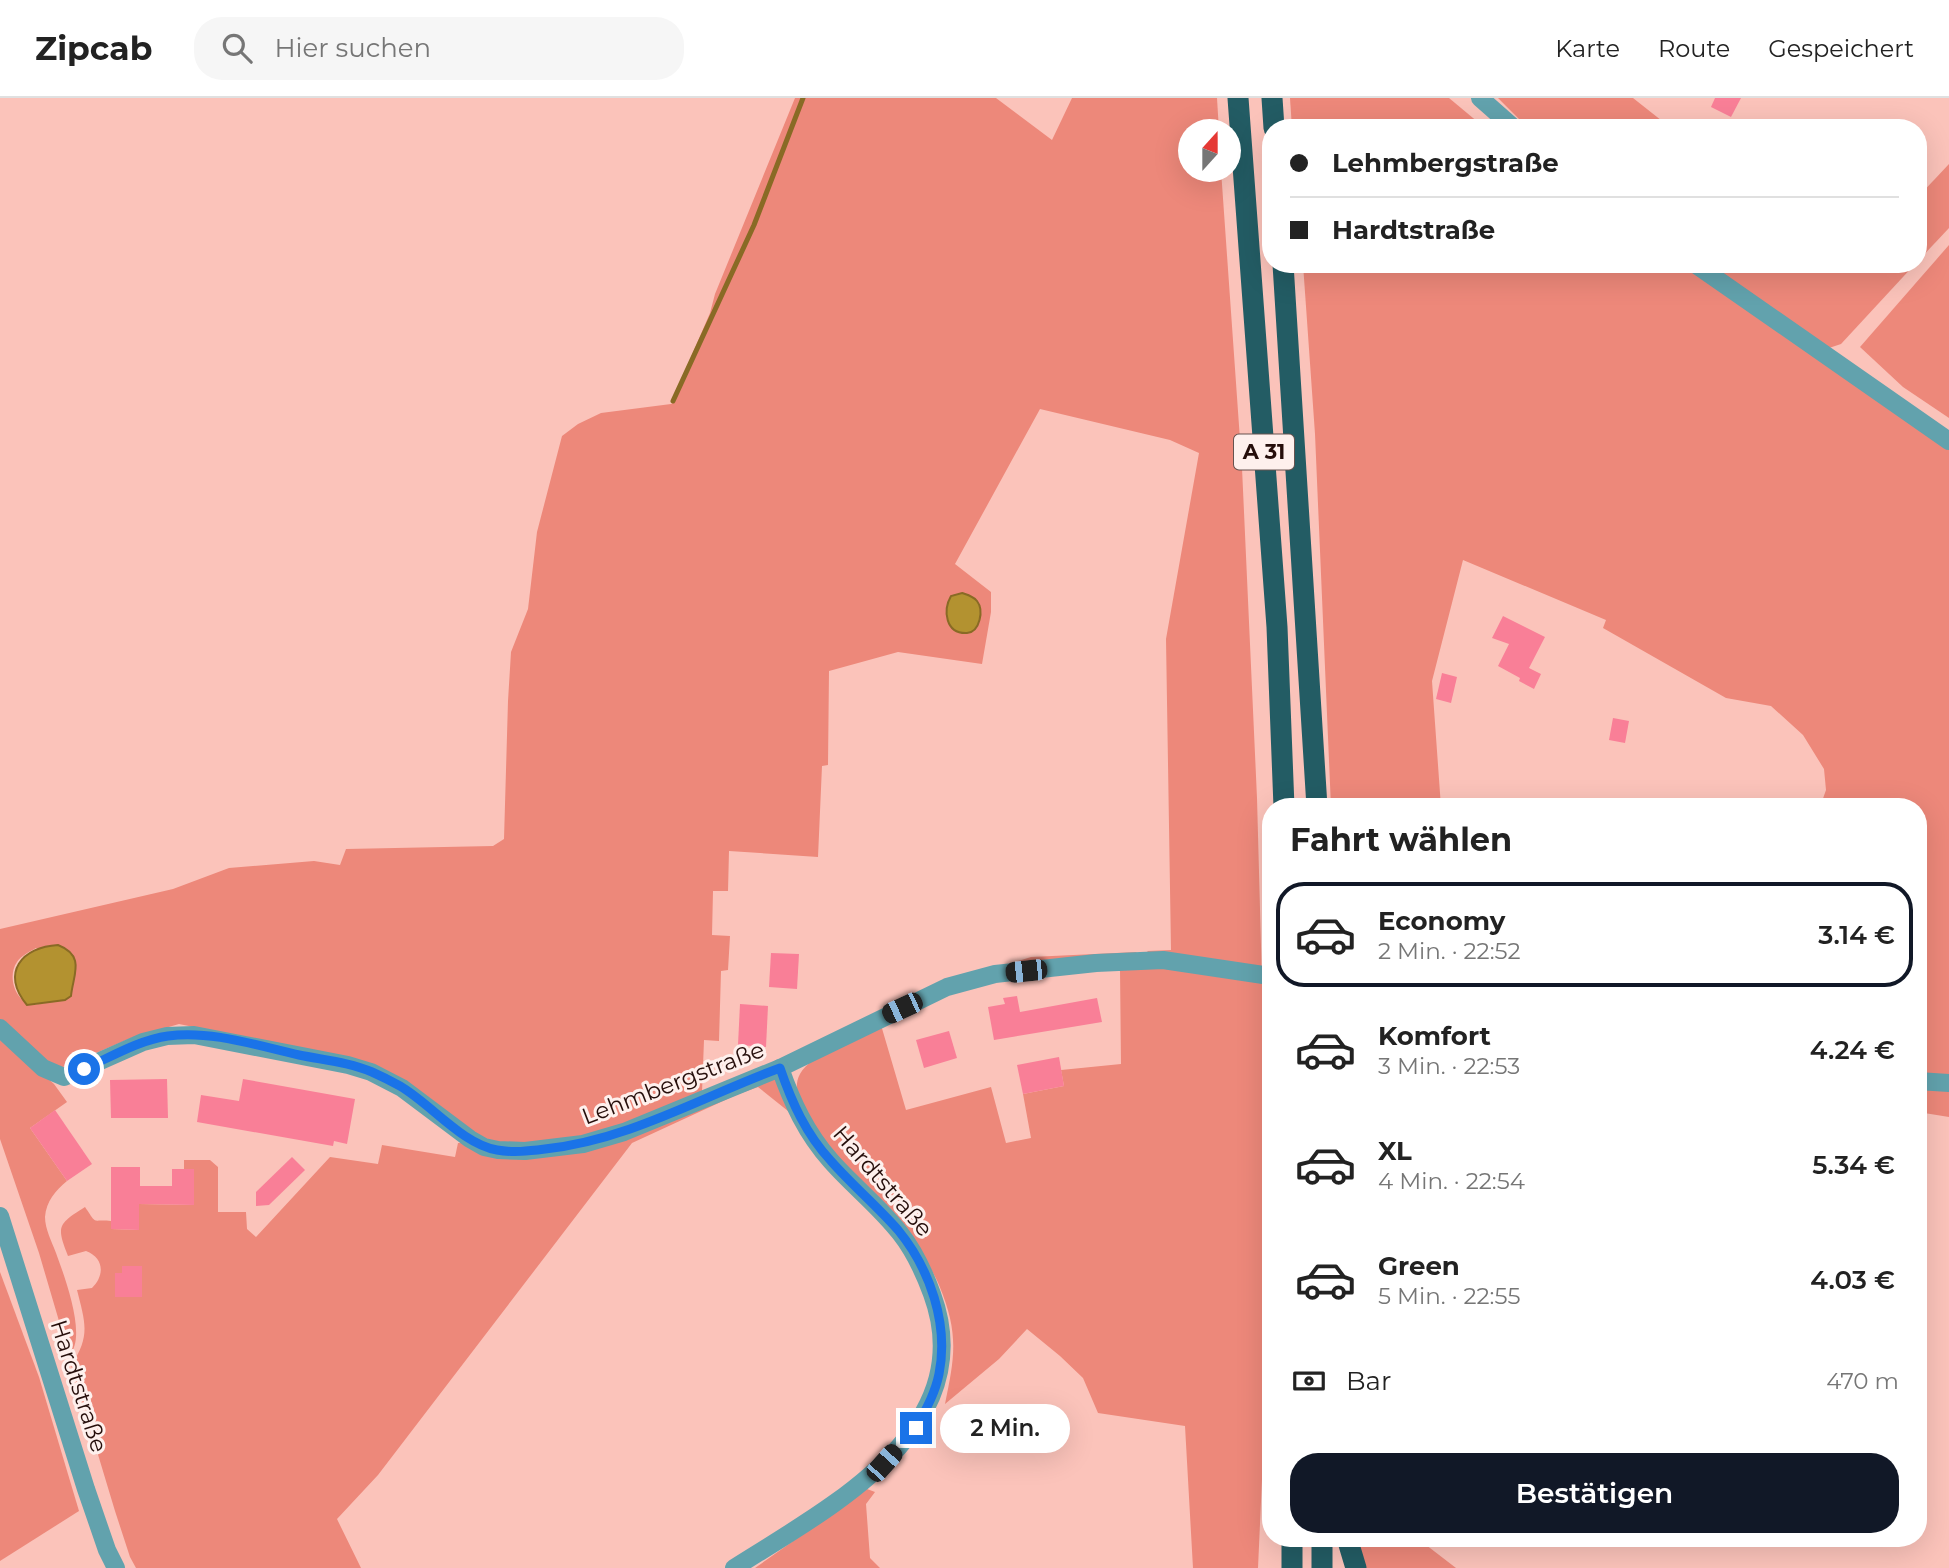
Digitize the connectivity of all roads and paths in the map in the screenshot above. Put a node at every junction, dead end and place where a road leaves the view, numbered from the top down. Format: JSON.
{"nodes":[{"id":1,"x":1238,"y":98,"type":"edge"},
{"id":2,"x":1272,"y":98,"type":"edge"},
{"id":3,"x":1479,"y":98,"type":"edge"},
{"id":4,"x":1273,"y":119,"type":"edge"},
{"id":5,"x":1504,"y":119,"type":"edge"},
{"id":6,"x":1284,"y":273,"type":"edge"},
{"id":7,"x":1708,"y":273,"type":"edge"},
{"id":8,"x":1949,"y":441,"type":"edge"},
{"id":9,"x":1284,"y":798,"type":"edge"},
{"id":10,"x":1316,"y":798,"type":"edge"},
{"id":11,"x":1262,"y":974,"type":"edge"},
{"id":12,"x":0,"y":1028,"type":"edge"},
{"id":13,"x":780,"y":1068,"type":"junction"},
{"id":14,"x":1927,"y":1082,"type":"edge"},
{"id":15,"x":1949,"y":1083,"type":"edge"},
{"id":16,"x":0,"y":1216,"type":"edge"},
{"id":17,"x":1292,"y":1547,"type":"edge"},
{"id":18,"x":1322,"y":1547,"type":"edge"},
{"id":19,"x":1350,"y":1547,"type":"edge"},
{"id":20,"x":116,"y":1568,"type":"edge"},
{"id":21,"x":734,"y":1568,"type":"edge"},
{"id":22,"x":1292,"y":1568,"type":"edge"},
{"id":23,"x":1322,"y":1568,"type":"edge"},
{"id":24,"x":1356,"y":1568,"type":"edge"}],
"edges":[{"from":1,"to":9,"type":"highway","number":"A 31"},
{"from":2,"to":4,"type":"highway"},
{"from":3,"to":5,"type":"street"},
{"from":6,"to":10,"type":"highway","number":"A 31"},
{"from":7,"to":8,"type":"street"},
{"from":11,"to":13,"type":"street","name":"Lehmbergstraße"},
{"from":12,"to":13,"type":"street","name":"Lehmbergstraße"},
{"from":13,"to":21,"type":"street","name":"Hardtstraße"},
{"from":14,"to":15,"type":"street"},
{"from":16,"to":20,"type":"street","name":"Hardtstraße"},
{"from":17,"to":22,"type":"highway"},
{"from":18,"to":23,"type":"highway"},
{"from":19,"to":24,"type":"highway"}]}
